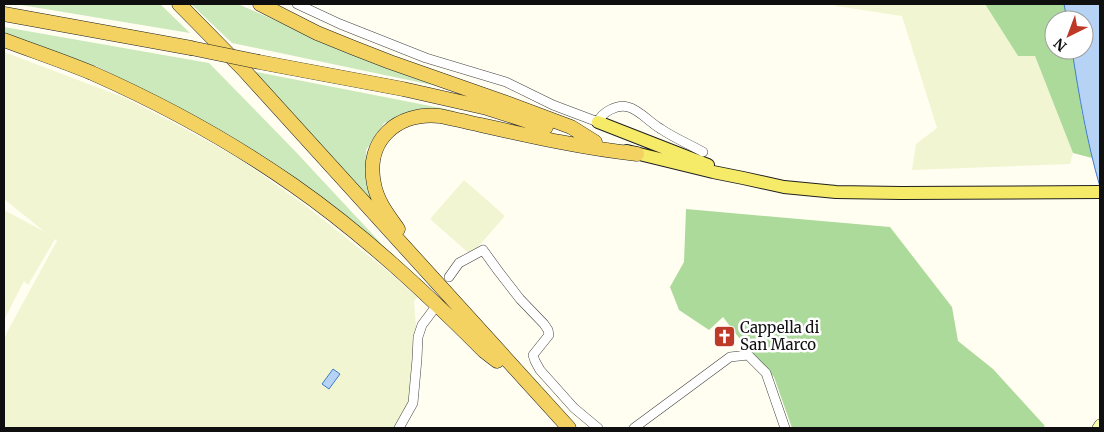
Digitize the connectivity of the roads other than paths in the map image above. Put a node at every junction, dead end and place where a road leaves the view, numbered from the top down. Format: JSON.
{"nodes":[{"id":1,"x":171,"y":4,"type":"edge"},
{"id":2,"x":179,"y":4,"type":"edge"},
{"id":3,"x":260,"y":4,"type":"edge"},
{"id":4,"x":297,"y":4,"type":"edge"},
{"id":5,"x":4,"y":14,"type":"edge"},
{"id":6,"x":4,"y":40,"type":"edge"},
{"id":7,"x":598,"y":122,"type":"junction"},
{"id":8,"x":595,"y":142,"type":"junction"},
{"id":9,"x":703,"y":152,"type":"dead end"},
{"id":10,"x":637,"y":154,"type":"junction"},
{"id":11,"x":743,"y":178,"type":"junction"},
{"id":12,"x":1100,"y":192,"type":"edge"},
{"id":13,"x":449,"y":277,"type":"dead end"},
{"id":14,"x":434,"y":309,"type":"dead end"},
{"id":15,"x":495,"y":347,"type":"junction"},
{"id":16,"x":497,"y":361,"type":"junction"},
{"id":17,"x":399,"y":428,"type":"edge"},
{"id":18,"x":558,"y":428,"type":"edge"},
{"id":19,"x":569,"y":428,"type":"edge"},
{"id":20,"x":598,"y":428,"type":"edge"},
{"id":21,"x":634,"y":428,"type":"edge"},
{"id":22,"x":785,"y":428,"type":"edge"}],
"edges":[{"from":1,"to":16,"type":"highway"},
{"from":2,"to":15,"type":"highway"},
{"from":3,"to":8,"type":"highway"},
{"from":4,"to":7,"type":"street"},
{"from":5,"to":8,"type":"highway","bridge":true},
{"from":6,"to":16,"type":"highway"},
{"from":7,"to":9,"type":"street"},
{"from":7,"to":11,"type":"main road"},
{"from":8,"to":10,"type":"main road"},
{"from":10,"to":11,"type":"main road"},
{"from":10,"to":15,"type":"highway"},
{"from":11,"to":12,"type":"main road"},
{"from":13,"to":20,"type":"street"},
{"from":14,"to":17,"type":"street"},
{"from":15,"to":19,"type":"highway"},
{"from":16,"to":18,"type":"highway"},
{"from":21,"to":22,"type":"street"}]}
